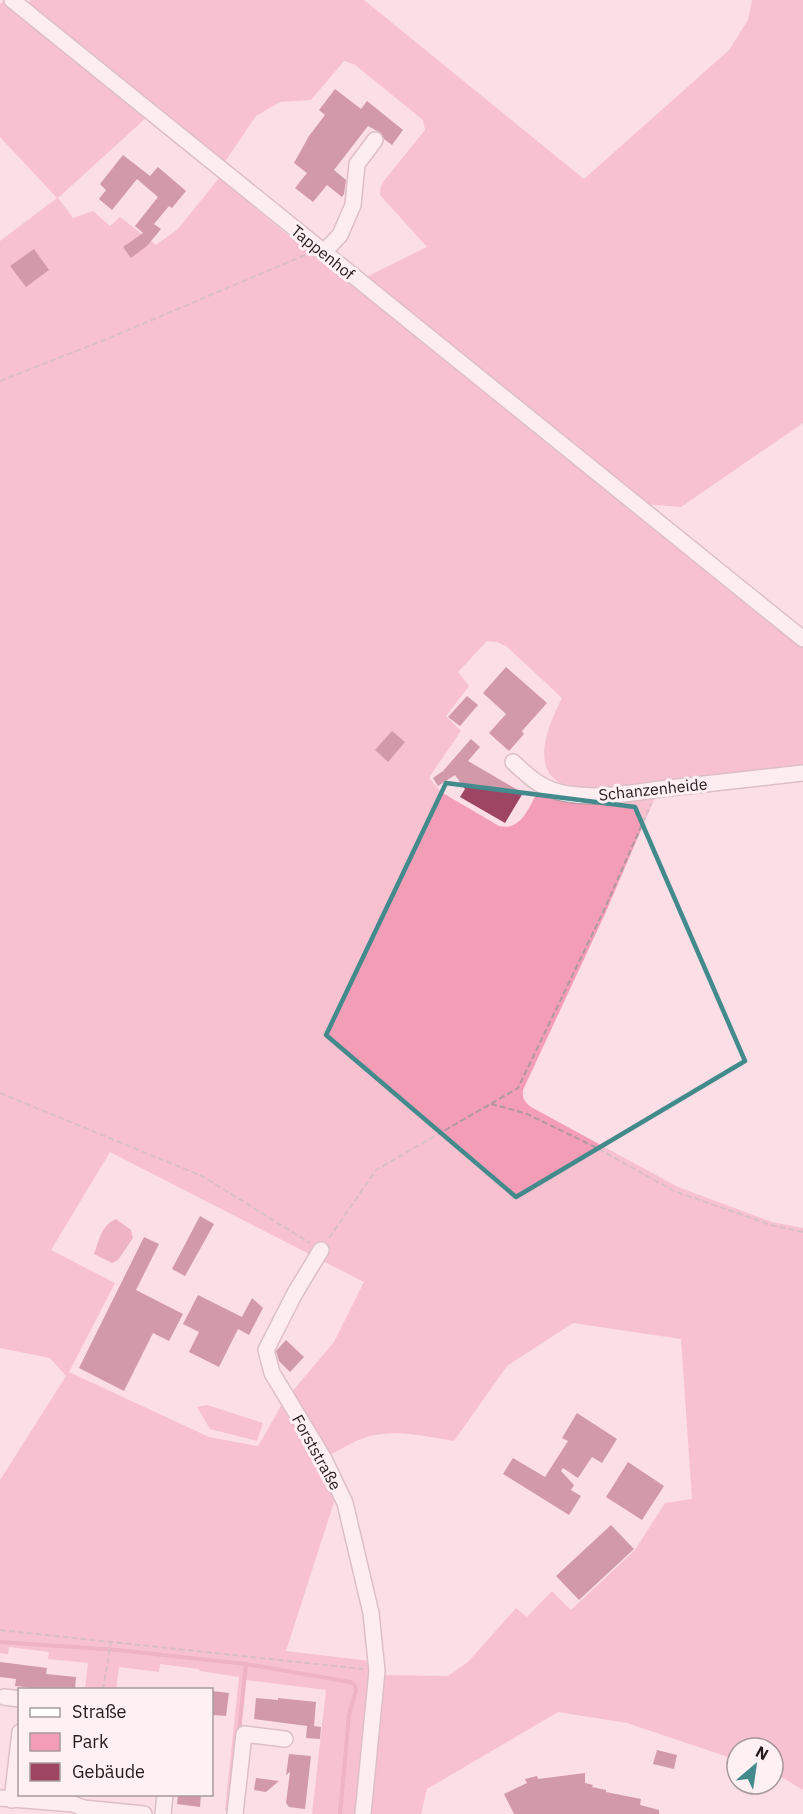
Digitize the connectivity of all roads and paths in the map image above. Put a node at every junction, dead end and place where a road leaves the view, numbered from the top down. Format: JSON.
{"nodes":[{"id":1,"x":12,"y":0,"type":"edge"},
{"id":2,"x":375,"y":140,"type":"dead end"},
{"id":3,"x":321,"y":251,"type":"junction"},
{"id":4,"x":0,"y":381,"type":"edge"},
{"id":5,"x":803,"y":639,"type":"edge"},
{"id":6,"x":513,"y":762,"type":"dead end"},
{"id":7,"x":803,"y":773,"type":"edge"},
{"id":8,"x":657,"y":790,"type":"junction"},
{"id":9,"x":0,"y":1093,"type":"edge"},
{"id":10,"x":491,"y":1104,"type":"junction"},
{"id":11,"x":803,"y":1232,"type":"edge"},
{"id":12,"x":321,"y":1250,"type":"junction"},
{"id":13,"x":0,"y":1630,"type":"edge"},
{"id":14,"x":111,"y":1642,"type":"junction"},
{"id":15,"x":377,"y":1671,"type":"junction"},
{"id":16,"x":103,"y":1688,"type":"edge"},
{"id":17,"x":4,"y":1697,"type":"dead end"},
{"id":18,"x":18,"y":1699,"type":"edge"},
{"id":19,"x":285,"y":1739,"type":"dead end"},
{"id":20,"x":18,"y":1742,"type":"edge"},
{"id":21,"x":165,"y":1796,"type":"edge"},
{"id":22,"x":6,"y":1799,"type":"edge"},
{"id":23,"x":84,"y":1811,"type":"edge"},
{"id":24,"x":144,"y":1814,"type":"edge"},
{"id":25,"x":163,"y":1814,"type":"edge"},
{"id":26,"x":235,"y":1814,"type":"edge"},
{"id":27,"x":363,"y":1814,"type":"edge"}],
"edges":[{"from":1,"to":3,"type":"street","name":"Tappenhof"},
{"from":2,"to":3,"type":"street"},
{"from":3,"to":4,"type":"path"},
{"from":3,"to":5,"type":"street","name":"Tappenhof"},
{"from":6,"to":8,"type":"street","name":"Schanzenheide"},
{"from":7,"to":8,"type":"street","name":"Schanzenheide"},
{"from":8,"to":10,"type":"path"},
{"from":9,"to":12,"type":"path"},
{"from":10,"to":11,"type":"path"},
{"from":10,"to":12,"type":"path"},
{"from":12,"to":15,"type":"street","name":"Forststraße"},
{"from":13,"to":14,"type":"path"},
{"from":14,"to":15,"type":"path"},
{"from":14,"to":16,"type":"path"},
{"from":15,"to":27,"type":"street","name":"Forststraße"},
{"from":17,"to":18,"type":"street"},
{"from":19,"to":26,"type":"street"},
{"from":20,"to":22,"type":"street"},
{"from":21,"to":25,"type":"street"},
{"from":22,"to":23,"type":"street"},
{"from":23,"to":24,"type":"street"}]}
